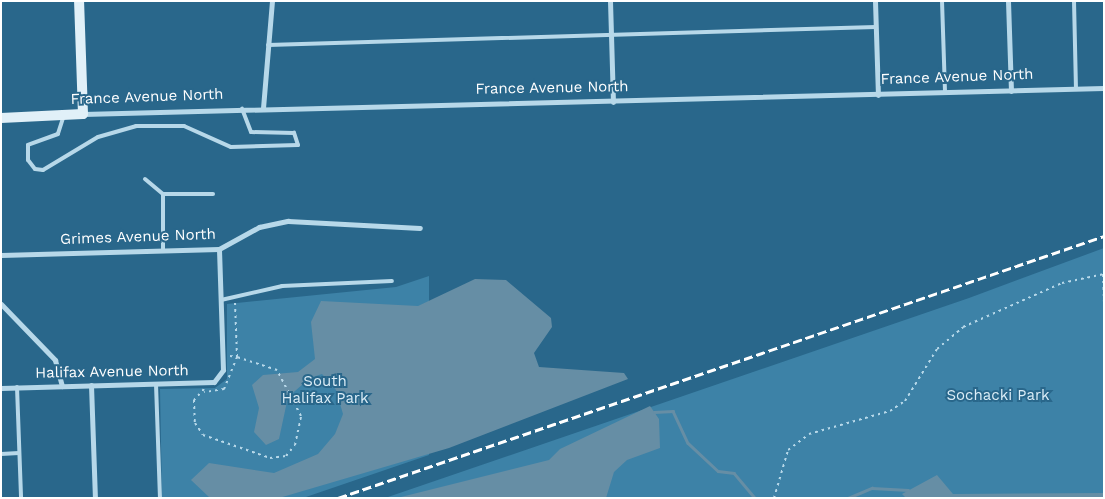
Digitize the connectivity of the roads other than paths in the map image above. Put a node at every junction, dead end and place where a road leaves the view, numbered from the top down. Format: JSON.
{"nodes":[{"id":1,"x":79,"y":1,"type":"edge"},
{"id":2,"x":272,"y":1,"type":"edge"},
{"id":3,"x":610,"y":1,"type":"edge"},
{"id":4,"x":875,"y":1,"type":"edge"},
{"id":5,"x":942,"y":1,"type":"edge"},
{"id":6,"x":1008,"y":1,"type":"edge"},
{"id":7,"x":1074,"y":1,"type":"edge"},
{"id":8,"x":876,"y":28,"type":"junction"},
{"id":9,"x":611,"y":36,"type":"junction"},
{"id":10,"x":268,"y":46,"type":"junction"},
{"id":11,"x":1104,"y":88,"type":"edge"},
{"id":12,"x":1076,"y":89,"type":"junction"},
{"id":13,"x":1010,"y":91,"type":"junction"},
{"id":14,"x":945,"y":93,"type":"junction"},
{"id":15,"x":878,"y":95,"type":"junction"},
{"id":16,"x":613,"y":102,"type":"junction"},
{"id":17,"x":242,"y":108,"type":"junction"},
{"id":18,"x":263,"y":108,"type":"junction"},
{"id":19,"x":83,"y":114,"type":"junction"},
{"id":20,"x":64,"y":115,"type":"junction"},
{"id":21,"x":1,"y":118,"type":"edge"},
{"id":22,"x":144,"y":179,"type":"dead end"},
{"id":23,"x":162,"y":194,"type":"junction"},
{"id":24,"x":213,"y":194,"type":"dead end"},
{"id":25,"x":420,"y":228,"type":"dead end"},
{"id":26,"x":219,"y":249,"type":"junction"},
{"id":27,"x":163,"y":250,"type":"junction"},
{"id":28,"x":1,"y":255,"type":"edge"},
{"id":29,"x":392,"y":281,"type":"dead end"},
{"id":30,"x":221,"y":300,"type":"junction"},
{"id":31,"x":1,"y":304,"type":"edge"},
{"id":32,"x":156,"y":384,"type":"junction"},
{"id":33,"x":91,"y":385,"type":"junction"},
{"id":34,"x":62,"y":386,"type":"junction"},
{"id":35,"x":17,"y":387,"type":"junction"},
{"id":36,"x":1,"y":388,"type":"edge"},
{"id":37,"x":20,"y":453,"type":"junction"},
{"id":38,"x":1,"y":454,"type":"edge"},
{"id":39,"x":21,"y":498,"type":"edge"},
{"id":40,"x":95,"y":498,"type":"edge"},
{"id":41,"x":160,"y":498,"type":"edge"}],
"edges":[{"from":1,"to":19,"type":"street"},
{"from":2,"to":10,"type":"street"},
{"from":3,"to":9,"type":"street"},
{"from":4,"to":8,"type":"street"},
{"from":5,"to":14,"type":"lane"},
{"from":6,"to":13,"type":"street"},
{"from":7,"to":12,"type":"lane"},
{"from":8,"to":9,"type":"lane"},
{"from":8,"to":15,"type":"street"},
{"from":9,"to":10,"type":"lane"},
{"from":9,"to":16,"type":"street"},
{"from":10,"to":18,"type":"street"},
{"from":11,"to":12,"type":"street","name":"France Avenue North"},
{"from":12,"to":13,"type":"street","name":"France Avenue North"},
{"from":13,"to":14,"type":"street","name":"France Avenue North"},
{"from":14,"to":15,"type":"street","name":"France Avenue North"},
{"from":15,"to":16,"type":"street","name":"France Avenue North"},
{"from":16,"to":18,"type":"street","name":"France Avenue North"},
{"from":17,"to":18,"type":"street","name":"France Avenue North"},
{"from":17,"to":19,"type":"street","name":"France Avenue North"},
{"from":17,"to":20,"type":"lane"},
{"from":19,"to":20,"type":"street","name":"France Avenue North"},
{"from":20,"to":21,"type":"street","name":"France Avenue North"},
{"from":22,"to":23,"type":"lane"},
{"from":23,"to":24,"type":"lane"},
{"from":23,"to":27,"type":"lane"},
{"from":25,"to":26,"type":"street","name":"Grimes Avenue North"},
{"from":26,"to":27,"type":"street","name":"Grimes Avenue North"},
{"from":26,"to":30,"type":"street"},
{"from":27,"to":28,"type":"street","name":"Grimes Avenue North"},
{"from":29,"to":30,"type":"lane"},
{"from":30,"to":32,"type":"street","name":"Halifax Avenue North"},
{"from":31,"to":34,"type":"street"},
{"from":32,"to":33,"type":"street","name":"Halifax Avenue North"},
{"from":32,"to":41,"type":"lane"},
{"from":33,"to":34,"type":"street","name":"Halifax Avenue North"},
{"from":33,"to":40,"type":"street"},
{"from":34,"to":35,"type":"street","name":"Halifax Avenue North"},
{"from":35,"to":36,"type":"street","name":"Halifax Avenue North"},
{"from":35,"to":37,"type":"lane"},
{"from":37,"to":38,"type":"lane"},
{"from":37,"to":39,"type":"lane"}]}
